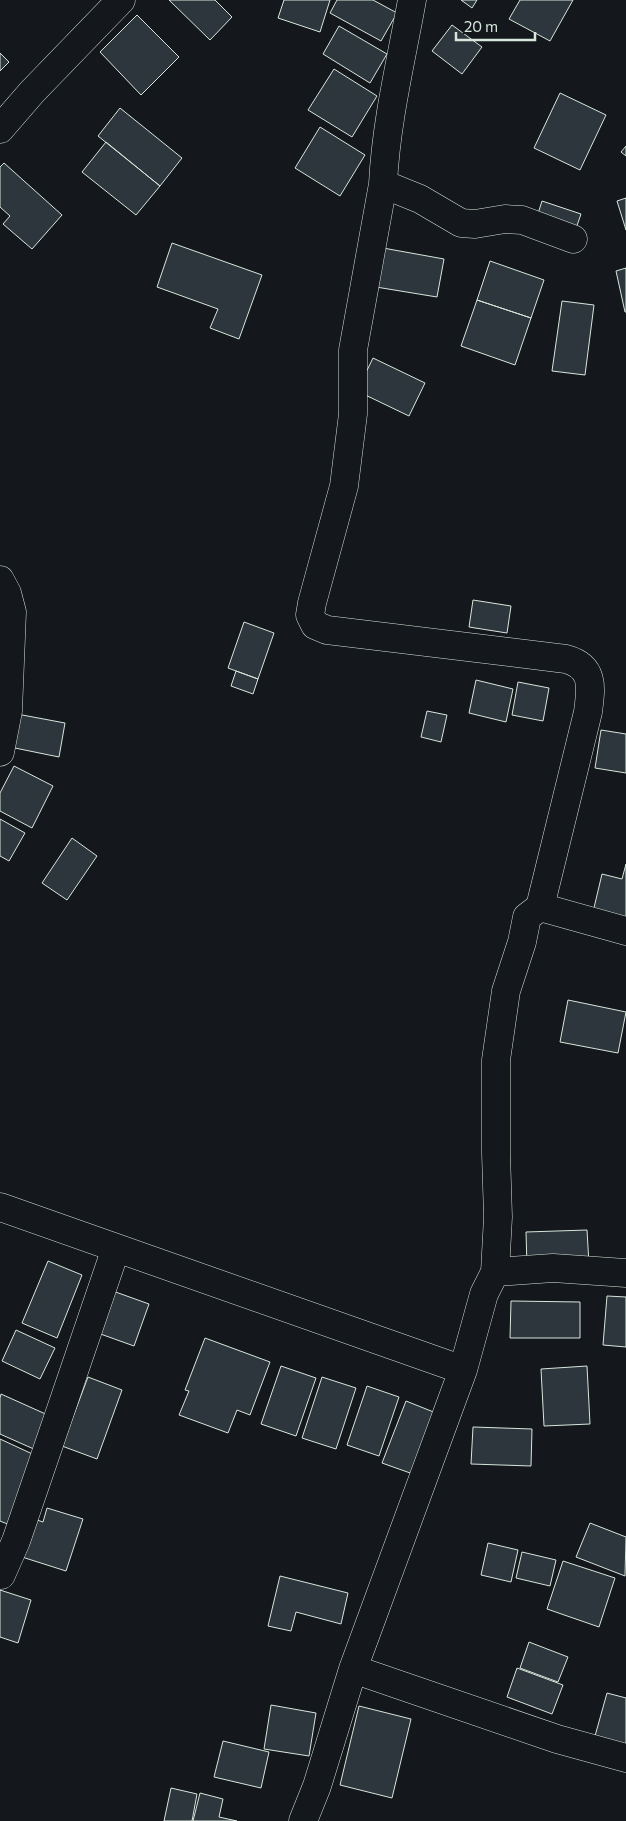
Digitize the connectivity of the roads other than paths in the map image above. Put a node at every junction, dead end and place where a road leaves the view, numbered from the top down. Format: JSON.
{"nodes":[{"id":1,"x":121,"y":0,"type":"edge"},
{"id":2,"x":412,"y":0,"type":"edge"},
{"id":3,"x":0,"y":129,"type":"edge"},
{"id":4,"x":382,"y":184,"type":"junction"},
{"id":5,"x":573,"y":239,"type":"dead end"},
{"id":6,"x":0,"y":580,"type":"edge"},
{"id":7,"x":0,"y":752,"type":"edge"},
{"id":8,"x":540,"y":907,"type":"junction"},
{"id":9,"x":626,"y":931,"type":"edge"},
{"id":10,"x":0,"y":1207,"type":"edge"},
{"id":11,"x":116,"y":1248,"type":"junction"},
{"id":12,"x":495,"y":1272,"type":"junction"},
{"id":13,"x":626,"y":1273,"type":"edge"},
{"id":14,"x":463,"y":1370,"type":"junction"},
{"id":15,"x":8,"y":1539,"type":"edge"},
{"id":16,"x":1,"y":1575,"type":"dead end"},
{"id":17,"x":353,"y":1669,"type":"junction"},
{"id":18,"x":626,"y":1758,"type":"edge"},
{"id":19,"x":303,"y":1821,"type":"edge"}],
"edges":[{"from":1,"to":3,"type":"street"},
{"from":2,"to":4,"type":"street"},
{"from":4,"to":5,"type":"street"},
{"from":4,"to":8,"type":"street"},
{"from":6,"to":7,"type":"street"},
{"from":8,"to":9,"type":"street"},
{"from":8,"to":12,"type":"street"},
{"from":10,"to":11,"type":"street"},
{"from":11,"to":14,"type":"street"},
{"from":11,"to":15,"type":"street"},
{"from":12,"to":13,"type":"street"},
{"from":12,"to":14,"type":"street"},
{"from":14,"to":17,"type":"street"},
{"from":15,"to":16,"type":"street"},
{"from":17,"to":18,"type":"street"},
{"from":17,"to":19,"type":"street"}]}
